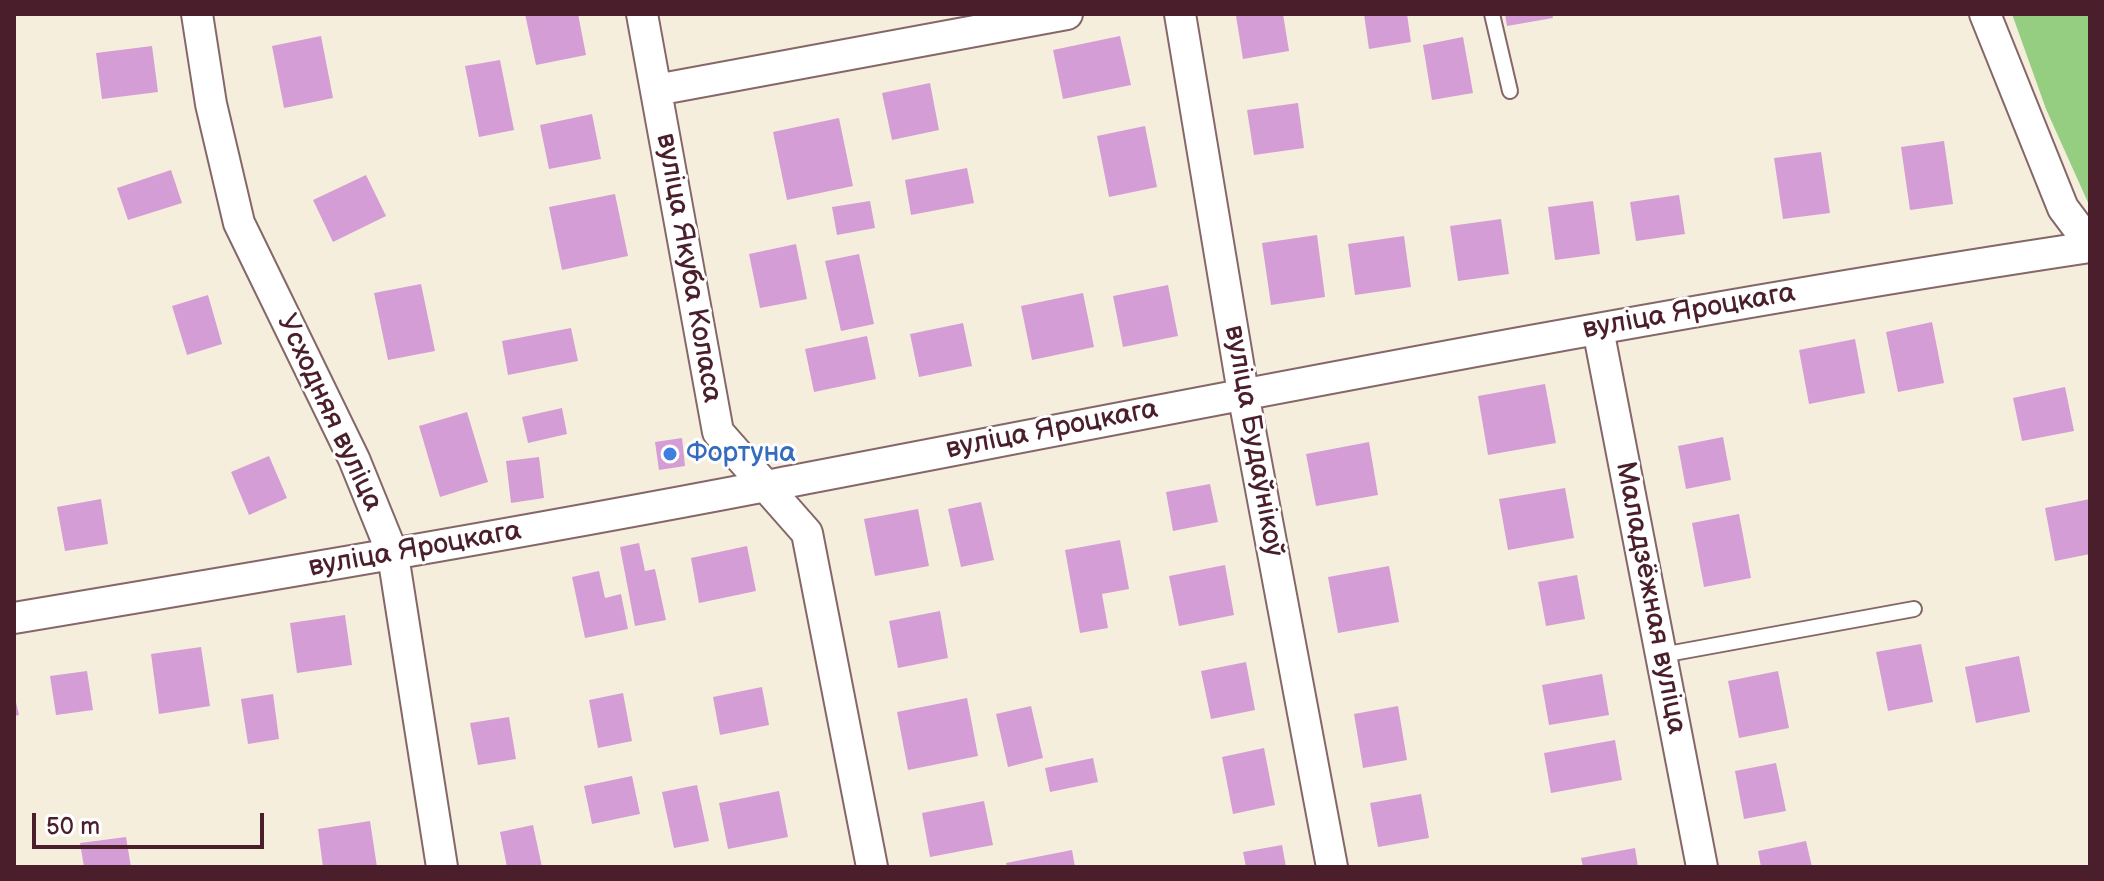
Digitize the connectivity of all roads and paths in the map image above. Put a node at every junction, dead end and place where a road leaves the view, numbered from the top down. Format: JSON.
{"nodes":[{"id":1,"x":197,"y":14,"type":"edge"},
{"id":2,"x":642,"y":14,"type":"edge"},
{"id":3,"x":1067,"y":14,"type":"edge"},
{"id":4,"x":1180,"y":14,"type":"edge"},
{"id":5,"x":1492,"y":14,"type":"edge"},
{"id":6,"x":1985,"y":14,"type":"edge"},
{"id":7,"x":656,"y":90,"type":"junction"},
{"id":8,"x":1510,"y":91,"type":"dead end"},
{"id":9,"x":2090,"y":245,"type":"edge"},
{"id":10,"x":1598,"y":329,"type":"junction"},
{"id":11,"x":1243,"y":393,"type":"junction"},
{"id":12,"x":764,"y":486,"type":"junction"},
{"id":13,"x":393,"y":555,"type":"junction"},
{"id":14,"x":1914,"y":609,"type":"dead end"},
{"id":15,"x":14,"y":618,"type":"edge"},
{"id":16,"x":1662,"y":655,"type":"junction"},
{"id":17,"x":442,"y":867,"type":"edge"},
{"id":18,"x":872,"y":867,"type":"edge"},
{"id":19,"x":1332,"y":867,"type":"edge"},
{"id":20,"x":1702,"y":867,"type":"edge"}],
"edges":[{"from":1,"to":13,"type":"street","name":"Усходняя вуліца"},
{"from":2,"to":7,"type":"street","name":"вуліца Якуба Коласа"},
{"from":3,"to":7,"type":"street"},
{"from":4,"to":11,"type":"street","name":"вуліца Будаўнікоў"},
{"from":5,"to":8,"type":"lane"},
{"from":6,"to":9,"type":"street"},
{"from":7,"to":12,"type":"street","name":"вуліца Якуба Коласа"},
{"from":9,"to":10,"type":"street","name":"вуліца Яроцкага"},
{"from":10,"to":11,"type":"street","name":"вуліца Яроцкага"},
{"from":10,"to":16,"type":"street","name":"Маладзёжная вуліца"},
{"from":11,"to":12,"type":"street","name":"вуліца Яроцкага"},
{"from":11,"to":19,"type":"street","name":"вуліца Будаўнікоў"},
{"from":12,"to":13,"type":"street","name":"вуліца Яроцкага"},
{"from":12,"to":18,"type":"street","name":"вуліца Якуба Коласа"},
{"from":13,"to":15,"type":"street","name":"вуліца Яроцкага"},
{"from":13,"to":17,"type":"street","name":"Усходняя вуліца"},
{"from":14,"to":16,"type":"lane"},
{"from":16,"to":20,"type":"street","name":"Маладзёжная вуліца"}]}
